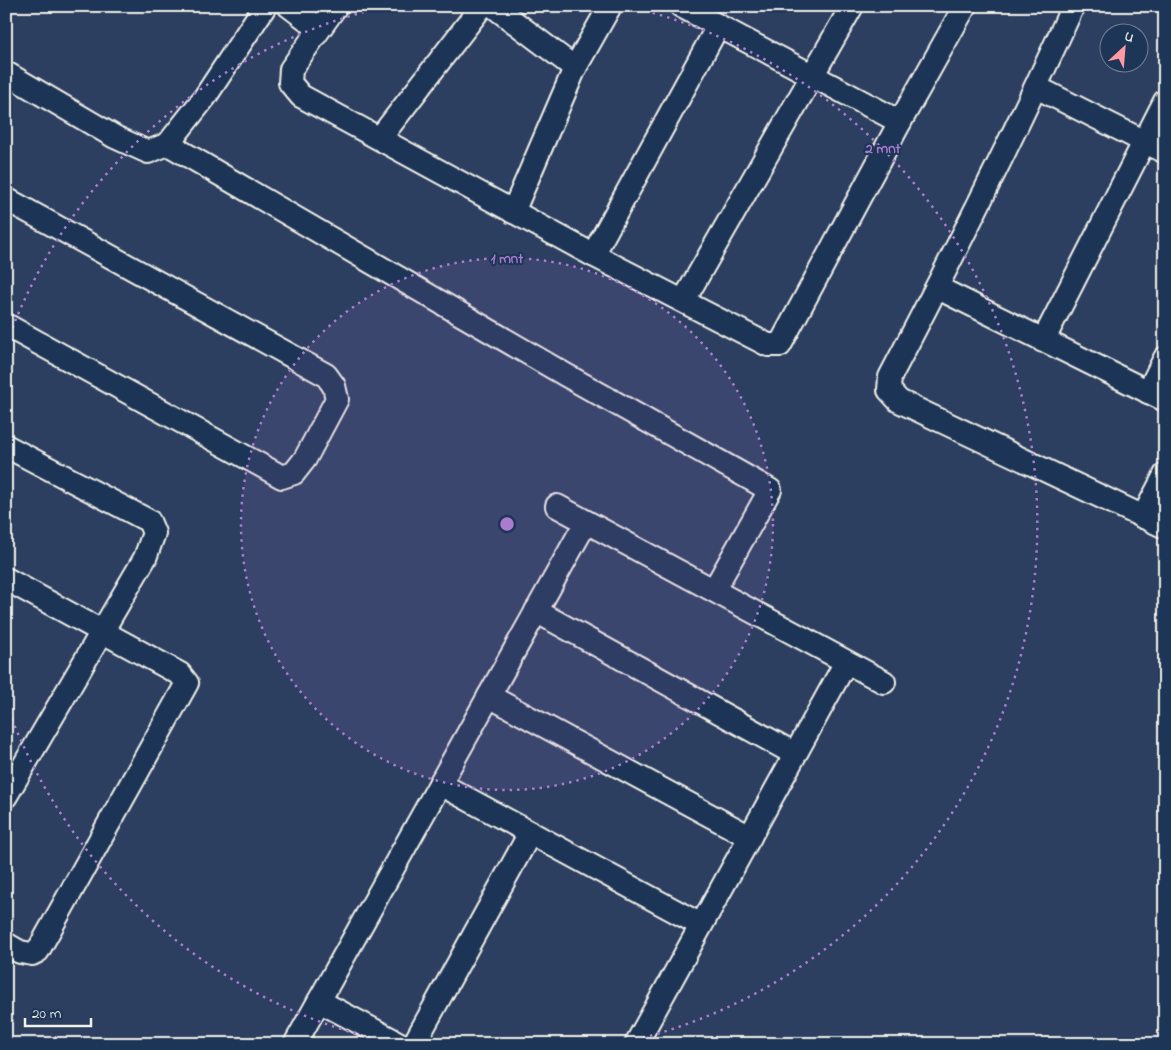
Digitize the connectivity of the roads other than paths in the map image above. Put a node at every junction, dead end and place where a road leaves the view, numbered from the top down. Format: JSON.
{"nodes":[{"id":1,"x":265,"y":6,"type":"edge"},
{"id":2,"x":289,"y":6,"type":"edge"},
{"id":3,"x":336,"y":6,"type":"edge"},
{"id":4,"x":482,"y":6,"type":"edge"},
{"id":5,"x":493,"y":6,"type":"edge"},
{"id":6,"x":610,"y":6,"type":"edge"},
{"id":7,"x":681,"y":6,"type":"edge"},
{"id":8,"x":852,"y":6,"type":"edge"},
{"id":9,"x":965,"y":6,"type":"edge"},
{"id":10,"x":1073,"y":6,"type":"edge"},
{"id":11,"x":718,"y":26,"type":"junction"},
{"id":12,"x":318,"y":28,"type":"junction"},
{"id":13,"x":575,"y":68,"type":"junction"},
{"id":14,"x":6,"y":73,"type":"edge"},
{"id":15,"x":812,"y":77,"type":"junction"},
{"id":16,"x":1036,"y":87,"type":"junction"},
{"id":17,"x":1165,"y":101,"type":"edge"},
{"id":18,"x":900,"y":122,"type":"junction"},
{"id":19,"x":380,"y":138,"type":"junction"},
{"id":20,"x":1144,"y":142,"type":"junction"},
{"id":21,"x":168,"y":144,"type":"junction"},
{"id":22,"x":1165,"y":152,"type":"edge"},
{"id":23,"x":6,"y":199,"type":"edge"},
{"id":24,"x":513,"y":212,"type":"junction"},
{"id":25,"x":593,"y":254,"type":"junction"},
{"id":26,"x":938,"y":288,"type":"junction"},
{"id":27,"x":684,"y":300,"type":"junction"},
{"id":28,"x":6,"y":325,"type":"edge"},
{"id":29,"x":1043,"y":341,"type":"junction"},
{"id":30,"x":1165,"y":358,"type":"edge"},
{"id":31,"x":1157,"y":396,"type":"edge"},
{"id":32,"x":6,"y":446,"type":"edge"},
{"id":33,"x":1165,"y":475,"type":"edge"},
{"id":34,"x":557,"y":506,"type":"dead end"},
{"id":35,"x":1143,"y":517,"type":"junction"},
{"id":36,"x":586,"y":522,"type":"junction"},
{"id":37,"x":1165,"y":527,"type":"edge"},
{"id":38,"x":7,"y":583,"type":"edge"},
{"id":39,"x":714,"y":590,"type":"junction"},
{"id":40,"x":536,"y":611,"type":"junction"},
{"id":41,"x":101,"y":631,"type":"junction"},
{"id":42,"x":846,"y":662,"type":"junction"},
{"id":43,"x":884,"y":682,"type":"dead end"},
{"id":44,"x":488,"y":696,"type":"junction"},
{"id":45,"x":796,"y":754,"type":"junction"},
{"id":46,"x":440,"y":784,"type":"junction"},
{"id":47,"x":6,"y":796,"type":"edge"},
{"id":48,"x":530,"y":832,"type":"junction"},
{"id":49,"x":750,"y":836,"type":"junction"},
{"id":50,"x":701,"y":925,"type":"junction"},
{"id":51,"x":6,"y":944,"type":"edge"},
{"id":52,"x":319,"y":1001,"type":"junction"},
{"id":53,"x":295,"y":1044,"type":"edge"},
{"id":54,"x":400,"y":1044,"type":"edge"},
{"id":55,"x":414,"y":1044,"type":"edge"},
{"id":56,"x":636,"y":1044,"type":"edge"}],
"edges":[{"from":1,"to":21,"type":"street"},
{"from":2,"to":12,"type":"street"},
{"from":3,"to":12,"type":"street"},
{"from":4,"to":19,"type":"street"},
{"from":5,"to":13,"type":"street"},
{"from":6,"to":13,"type":"street"},
{"from":7,"to":11,"type":"street"},
{"from":8,"to":15,"type":"street"},
{"from":9,"to":18,"type":"street"},
{"from":10,"to":16,"type":"street"},
{"from":11,"to":15,"type":"street"},
{"from":11,"to":25,"type":"street"},
{"from":12,"to":19,"type":"street"},
{"from":13,"to":24,"type":"street"},
{"from":14,"to":21,"type":"street"},
{"from":15,"to":18,"type":"street"},
{"from":15,"to":27,"type":"street"},
{"from":16,"to":20,"type":"street"},
{"from":16,"to":26,"type":"street"},
{"from":17,"to":20,"type":"street"},
{"from":18,"to":27,"type":"street"},
{"from":19,"to":24,"type":"street"},
{"from":20,"to":22,"type":"street"},
{"from":20,"to":29,"type":"street"},
{"from":21,"to":39,"type":"street"},
{"from":23,"to":28,"type":"street"},
{"from":24,"to":25,"type":"street"},
{"from":25,"to":27,"type":"street"},
{"from":26,"to":29,"type":"street"},
{"from":26,"to":35,"type":"street"},
{"from":29,"to":31,"type":"street"},
{"from":30,"to":31,"type":"street"},
{"from":32,"to":41,"type":"street"},
{"from":33,"to":35,"type":"street"},
{"from":34,"to":36,"type":"street"},
{"from":35,"to":37,"type":"street"},
{"from":36,"to":39,"type":"street"},
{"from":36,"to":40,"type":"street"},
{"from":38,"to":41,"type":"street"},
{"from":39,"to":42,"type":"street"},
{"from":40,"to":44,"type":"street"},
{"from":40,"to":45,"type":"street"},
{"from":41,"to":47,"type":"street"},
{"from":41,"to":51,"type":"street"},
{"from":42,"to":43,"type":"street"},
{"from":42,"to":45,"type":"street"},
{"from":44,"to":46,"type":"street"},
{"from":44,"to":49,"type":"street"},
{"from":45,"to":49,"type":"street"},
{"from":46,"to":48,"type":"street"},
{"from":46,"to":52,"type":"street"},
{"from":48,"to":50,"type":"street"},
{"from":48,"to":55,"type":"street"},
{"from":49,"to":50,"type":"street"},
{"from":50,"to":56,"type":"street"},
{"from":52,"to":53,"type":"street"},
{"from":52,"to":54,"type":"street"}]}
